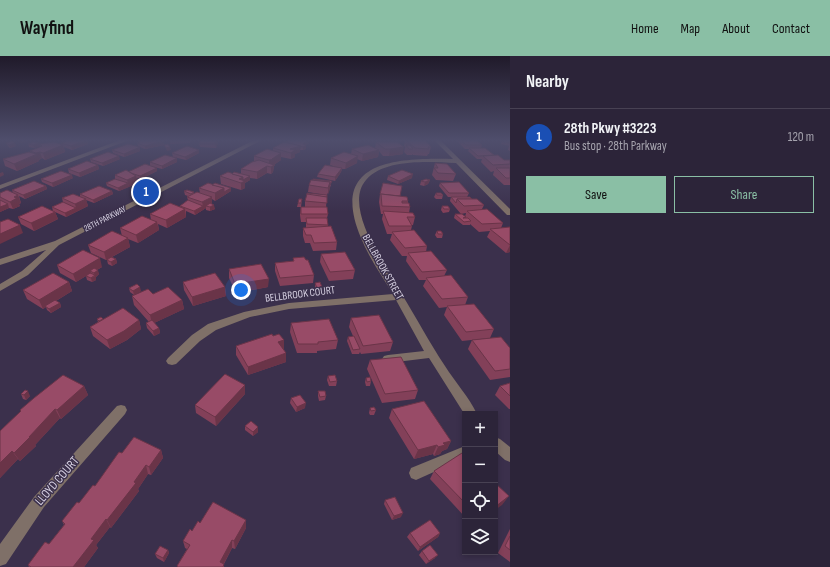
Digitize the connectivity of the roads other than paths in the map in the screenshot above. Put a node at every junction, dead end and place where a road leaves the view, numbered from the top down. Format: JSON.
{"nodes":[{"id":1,"x":63,"y":164,"type":"edge"},
{"id":2,"x":212,"y":164,"type":"edge"},
{"id":3,"x":399,"y":164,"type":"edge"},
{"id":4,"x":462,"y":164,"type":"edge"},
{"id":5,"x":0,"y":188,"type":"edge"},
{"id":6,"x":510,"y":213,"type":"edge"},
{"id":7,"x":58,"y":243,"type":"junction"},
{"id":8,"x":0,"y":262,"type":"edge"},
{"id":9,"x":0,"y":288,"type":"edge"},
{"id":10,"x":399,"y":296,"type":"junction"},
{"id":11,"x":431,"y":354,"type":"junction"},
{"id":12,"x":378,"y":360,"type":"edge"},
{"id":13,"x":172,"y":361,"type":"dead end"},
{"id":14,"x":121,"y":410,"type":"dead end"},
{"id":15,"x":469,"y":411,"type":"edge"},
{"id":16,"x":498,"y":446,"type":"edge"},
{"id":17,"x":462,"y":453,"type":"edge"},
{"id":18,"x":510,"y":456,"type":"edge"},
{"id":19,"x":416,"y":473,"type":"dead end"},
{"id":20,"x":0,"y":558,"type":"edge"}],
"edges":[{"from":1,"to":5,"type":"street"},
{"from":2,"to":7,"type":"street","name":"28TH PARKWAY"},
{"from":3,"to":10,"type":"street","name":"BELLBROOK STREET"},
{"from":4,"to":6,"type":"street"},
{"from":7,"to":8,"type":"street","name":"28TH PARKWAY"},
{"from":7,"to":9,"type":"street","name":"28TH PARKWAY"},
{"from":10,"to":11,"type":"street","name":"BELLBROOK STREET"},
{"from":10,"to":13,"type":"street","name":"BELLBROOK COURT"},
{"from":11,"to":12,"type":"street"},
{"from":11,"to":15,"type":"street","name":"BELLBROOK STREET"},
{"from":14,"to":20,"type":"street","name":"LLOYD COURT"},
{"from":16,"to":18,"type":"street"},
{"from":17,"to":19,"type":"street"}]}
